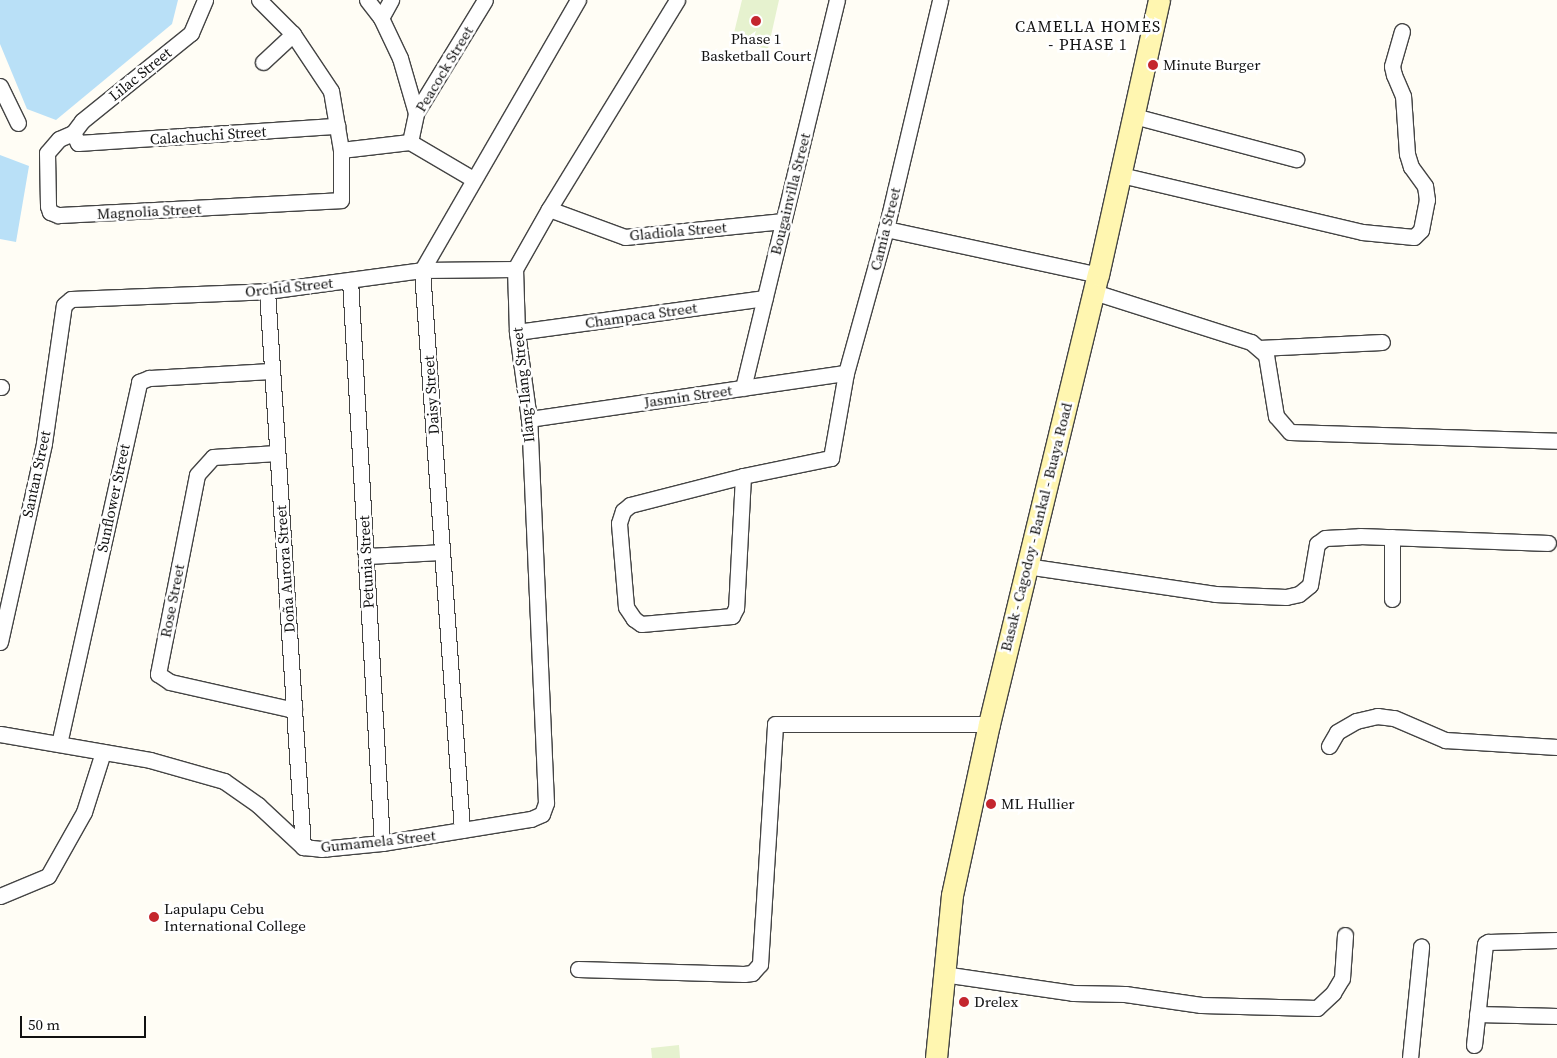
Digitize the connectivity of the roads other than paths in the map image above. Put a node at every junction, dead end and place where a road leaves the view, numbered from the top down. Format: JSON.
{"nodes":[{"id":1,"x":205,"y":0,"type":"edge"},
{"id":2,"x":259,"y":0,"type":"edge"},
{"id":3,"x":367,"y":0,"type":"edge"},
{"id":4,"x":392,"y":0,"type":"edge"},
{"id":5,"x":485,"y":0,"type":"edge"},
{"id":6,"x":578,"y":0,"type":"edge"},
{"id":7,"x":677,"y":0,"type":"edge"},
{"id":8,"x":836,"y":0,"type":"edge"},
{"id":9,"x":940,"y":0,"type":"edge"},
{"id":10,"x":1159,"y":0,"type":"edge"},
{"id":11,"x":381,"y":18,"type":"junction"},
{"id":12,"x":1402,"y":31,"type":"dead end"},
{"id":13,"x":293,"y":34,"type":"junction"},
{"id":14,"x":263,"y":62,"type":"dead end"},
{"id":15,"x":0,"y":86,"type":"edge"},
{"id":16,"x":416,"y":113,"type":"junction"},
{"id":17,"x":1134,"y":116,"type":"junction"},
{"id":18,"x":18,"y":123,"type":"dead end"},
{"id":19,"x":337,"y":126,"type":"junction"},
{"id":20,"x":75,"y":138,"type":"junction"},
{"id":21,"x":410,"y":142,"type":"junction"},
{"id":22,"x":342,"y":150,"type":"junction"},
{"id":23,"x":1296,"y":159,"type":"dead end"},
{"id":24,"x":1121,"y":175,"type":"junction"},
{"id":25,"x":473,"y":178,"type":"junction"},
{"id":26,"x":549,"y":209,"type":"junction"},
{"id":27,"x":783,"y":221,"type":"junction"},
{"id":28,"x":886,"y":228,"type":"junction"},
{"id":29,"x":515,"y":269,"type":"junction"},
{"id":30,"x":422,"y":270,"type":"junction"},
{"id":31,"x":350,"y":280,"type":"junction"},
{"id":32,"x":1096,"y":284,"type":"junction"},
{"id":33,"x":267,"y":291,"type":"junction"},
{"id":34,"x":764,"y":298,"type":"junction"},
{"id":35,"x":64,"y":305,"type":"joint"},
{"id":36,"x":517,"y":332,"type":"junction"},
{"id":37,"x":1382,"y":342,"type":"dead end"},
{"id":38,"x":1259,"y":348,"type":"junction"},
{"id":39,"x":272,"y":371,"type":"junction"},
{"id":40,"x":846,"y":373,"type":"junction"},
{"id":41,"x":743,"y":388,"type":"junction"},
{"id":42,"x":529,"y":419,"type":"junction"},
{"id":43,"x":1557,"y":441,"type":"edge"},
{"id":44,"x":278,"y":453,"type":"junction"},
{"id":45,"x":743,"y":476,"type":"junction"},
{"id":46,"x":1392,"y":537,"type":"junction"},
{"id":47,"x":1548,"y":543,"type":"dead end"},
{"id":48,"x":442,"y":552,"type":"junction"},
{"id":49,"x":366,"y":556,"type":"junction"},
{"id":50,"x":1026,"y":566,"type":"junction"},
{"id":51,"x":1392,"y":599,"type":"dead end"},
{"id":52,"x":0,"y":642,"type":"edge"},
{"id":53,"x":294,"y":710,"type":"junction"},
{"id":54,"x":989,"y":724,"type":"junction"},
{"id":55,"x":0,"y":734,"type":"edge"},
{"id":56,"x":59,"y":744,"type":"junction"},
{"id":57,"x":1329,"y":746,"type":"dead end"},
{"id":58,"x":1557,"y":746,"type":"edge"},
{"id":59,"x":103,"y":752,"type":"junction"},
{"id":60,"x":542,"y":814,"type":"joint"},
{"id":61,"x":462,"y":830,"type":"junction"},
{"id":62,"x":382,"y":843,"type":"junction"},
{"id":63,"x":303,"y":847,"type":"junction"},
{"id":64,"x":0,"y":896,"type":"edge"},
{"id":65,"x":1345,"y":935,"type":"dead end"},
{"id":66,"x":1557,"y":940,"type":"edge"},
{"id":67,"x":1421,"y":947,"type":"dead end"},
{"id":68,"x":578,"y":969,"type":"dead end"},
{"id":69,"x":943,"y":974,"type":"junction"},
{"id":70,"x":1477,"y":1014,"type":"junction"},
{"id":71,"x":1557,"y":1016,"type":"edge"},
{"id":72,"x":1474,"y":1045,"type":"dead end"},
{"id":73,"x":936,"y":1058,"type":"edge"},
{"id":74,"x":1410,"y":1058,"type":"edge"}],
"edges":[{"from":1,"to":20,"type":"street","name":"Lilac Street"},
{"from":2,"to":13,"type":"street"},
{"from":3,"to":11,"type":"street"},
{"from":4,"to":11,"type":"street"},
{"from":5,"to":16,"type":"street","name":"Peacock Street"},
{"from":6,"to":25,"type":"street"},
{"from":7,"to":26,"type":"street"},
{"from":8,"to":27,"type":"street","name":"Bougainvilla Street"},
{"from":9,"to":28,"type":"street","name":"Camia Street"},
{"from":10,"to":17,"type":"street","name":"Basak - Cagodoy - Bankal - Buaya Road"},
{"from":11,"to":16,"type":"street"},
{"from":12,"to":24,"type":"street"},
{"from":13,"to":14,"type":"street"},
{"from":13,"to":19,"type":"street"},
{"from":15,"to":18,"type":"street"},
{"from":16,"to":21,"type":"street","name":"Peacock Street"},
{"from":17,"to":23,"type":"street"},
{"from":17,"to":24,"type":"street","name":"Basak - Cagodoy - Bankal - Buaya Road"},
{"from":19,"to":20,"type":"street","name":"Calachuchi Street"},
{"from":19,"to":22,"type":"street"},
{"from":20,"to":22,"type":"street","name":"Magnolia Street"},
{"from":21,"to":22,"type":"street"},
{"from":21,"to":25,"type":"street"},
{"from":24,"to":32,"type":"street","name":"Basak - Cagodoy - Bankal - Buaya Road"},
{"from":25,"to":30,"type":"street"},
{"from":26,"to":27,"type":"street","name":"Gladiola Street"},
{"from":26,"to":29,"type":"street"},
{"from":27,"to":34,"type":"street","name":"Bougainvilla Street"},
{"from":28,"to":32,"type":"street"},
{"from":28,"to":40,"type":"street","name":"Camia Street"},
{"from":29,"to":30,"type":"street","name":"Orchid Street"},
{"from":29,"to":36,"type":"street","name":"Ilang-Ilang Street"},
{"from":30,"to":31,"type":"street","name":"Orchid Street"},
{"from":30,"to":48,"type":"street","name":"Daisy Street"},
{"from":31,"to":33,"type":"street","name":"Orchid Street"},
{"from":31,"to":49,"type":"street","name":"Petunia Street"},
{"from":32,"to":38,"type":"street"},
{"from":32,"to":50,"type":"street","name":"Basak - Cagodoy - Bankal - Buaya Road"},
{"from":33,"to":35,"type":"street","name":"Orchid Street"},
{"from":33,"to":39,"type":"street","name":"Doña Aurora Street"},
{"from":34,"to":36,"type":"street","name":"Champaca Street"},
{"from":34,"to":41,"type":"street","name":"Bougainvilla Street"},
{"from":35,"to":52,"type":"street","name":"Santan Street"},
{"from":36,"to":42,"type":"street","name":"Ilang-Ilang Street"},
{"from":37,"to":38,"type":"street"},
{"from":38,"to":43,"type":"street"},
{"from":39,"to":44,"type":"street","name":"Doña Aurora Street"},
{"from":39,"to":56,"type":"street","name":"Sunflower Street"},
{"from":40,"to":41,"type":"street","name":"Jasmin Street"},
{"from":40,"to":45,"type":"street","name":"Camia Street"},
{"from":41,"to":42,"type":"street","name":"Jasmin Street"},
{"from":42,"to":60,"type":"street","name":"Ilang-Ilang Street"},
{"from":44,"to":53,"type":"street","name":"Doña Aurora Street"},
{"from":44,"to":53,"type":"street","name":"Rose Street"},
{"from":45,"to":45,"type":"street"},
{"from":46,"to":47,"type":"street"},
{"from":46,"to":50,"type":"street"},
{"from":46,"to":51,"type":"street"},
{"from":48,"to":49,"type":"street"},
{"from":48,"to":61,"type":"street","name":"Daisy Street"},
{"from":49,"to":62,"type":"street","name":"Petunia Street"},
{"from":50,"to":54,"type":"street","name":"Basak - Cagodoy - Bankal - Buaya Road"},
{"from":53,"to":63,"type":"street","name":"Doña Aurora Street"},
{"from":54,"to":68,"type":"street"},
{"from":54,"to":69,"type":"street","name":"Basak - Cagodoy - Bankal - Buaya Road"},
{"from":55,"to":56,"type":"street","name":"Gumamela Street"},
{"from":56,"to":59,"type":"street","name":"Gumamela Street"},
{"from":57,"to":58,"type":"street"},
{"from":59,"to":63,"type":"street","name":"Gumamela Street"},
{"from":59,"to":64,"type":"street"},
{"from":60,"to":61,"type":"street","name":"Gumamela Street"},
{"from":61,"to":62,"type":"street","name":"Gumamela Street"},
{"from":62,"to":63,"type":"street","name":"Gumamela Street"},
{"from":65,"to":69,"type":"street"},
{"from":66,"to":70,"type":"street"},
{"from":67,"to":74,"type":"street"},
{"from":69,"to":73,"type":"street","name":"Basak - Cagodoy - Bankal - Buaya Road"},
{"from":70,"to":71,"type":"street"},
{"from":70,"to":72,"type":"street"}]}
